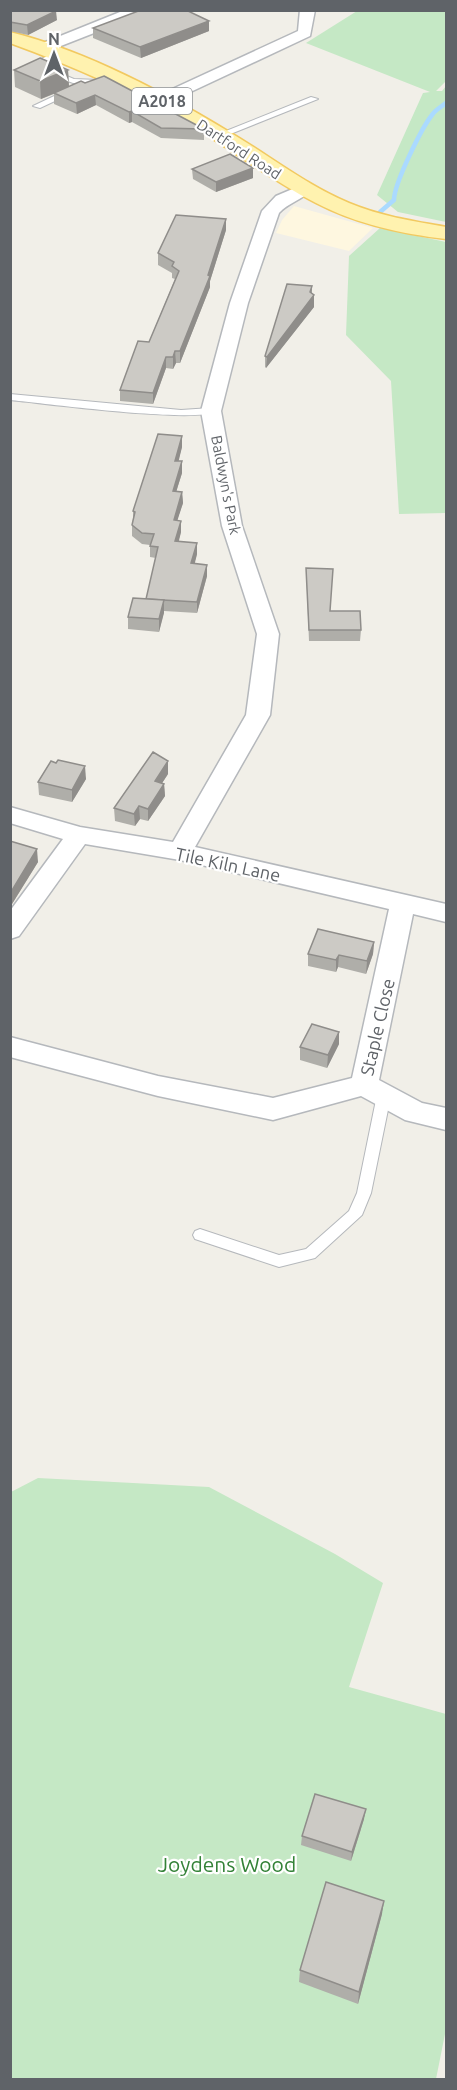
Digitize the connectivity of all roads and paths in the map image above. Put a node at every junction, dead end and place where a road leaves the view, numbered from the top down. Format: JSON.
{"nodes":[{"id":1,"x":308,"y":10,"type":"edge"},
{"id":2,"x":135,"y":12,"type":"edge"},
{"id":3,"x":10,"y":37,"type":"edge"},
{"id":4,"x":50,"y":51,"type":"junction"},
{"id":5,"x":101,"y":79,"type":"junction"},
{"id":6,"x":314,"y":99,"type":"dead end"},
{"id":7,"x":161,"y":100,"type":"junction"},
{"id":8,"x":37,"y":106,"type":"dead end"},
{"id":9,"x":220,"y":135,"type":"junction"},
{"id":10,"x":302,"y":190,"type":"junction"},
{"id":11,"x":447,"y":233,"type":"edge"},
{"id":12,"x":13,"y":399,"type":"edge"},
{"id":13,"x":211,"y":411,"type":"junction"},
{"id":14,"x":10,"y":815,"type":"edge"},
{"id":15,"x":79,"y":835,"type":"junction"},
{"id":16,"x":180,"y":852,"type":"junction"},
{"id":17,"x":403,"y":904,"type":"junction"},
{"id":18,"x":447,"y":913,"type":"edge"},
{"id":19,"x":10,"y":930,"type":"edge"},
{"id":20,"x":10,"y":1047,"type":"edge"},
{"id":21,"x":374,"y":1090,"type":"junction"},
{"id":22,"x":447,"y":1119,"type":"edge"},
{"id":23,"x":200,"y":1235,"type":"dead end"}],
"edges":[{"from":1,"to":7,"type":"street"},
{"from":2,"to":4,"type":"street"},
{"from":3,"to":4,"type":"main road","name":"Dartford Road","number":"A2018"},
{"from":4,"to":5,"type":"main road","name":"Dartford Road","number":"A2018"},
{"from":5,"to":7,"type":"main road","name":"Dartford Road","number":"A2018"},
{"from":5,"to":8,"type":"lane"},
{"from":6,"to":9,"type":"lane"},
{"from":7,"to":9,"type":"main road","name":"Dartford Road","number":"A2018"},
{"from":9,"to":10,"type":"main road","name":"Dartford Road","number":"A2018"},
{"from":10,"to":11,"type":"main road","number":"A2018"},
{"from":10,"to":13,"type":"street","name":"Baldwyn's Park"},
{"from":12,"to":13,"type":"lane"},
{"from":13,"to":16,"type":"street","name":"Baldwyn's Park"},
{"from":14,"to":15,"type":"street","name":"Tile Kiln Lane"},
{"from":15,"to":16,"type":"street","name":"Tile Kiln Lane"},
{"from":15,"to":19,"type":"street"},
{"from":16,"to":17,"type":"street","name":"Tile Kiln Lane"},
{"from":17,"to":18,"type":"street","name":"Tile Kiln Lane"},
{"from":17,"to":21,"type":"street","name":"Staple Close"},
{"from":20,"to":21,"type":"street","name":"Staple Close"},
{"from":21,"to":22,"type":"street"},
{"from":21,"to":23,"type":"lane"}]}
